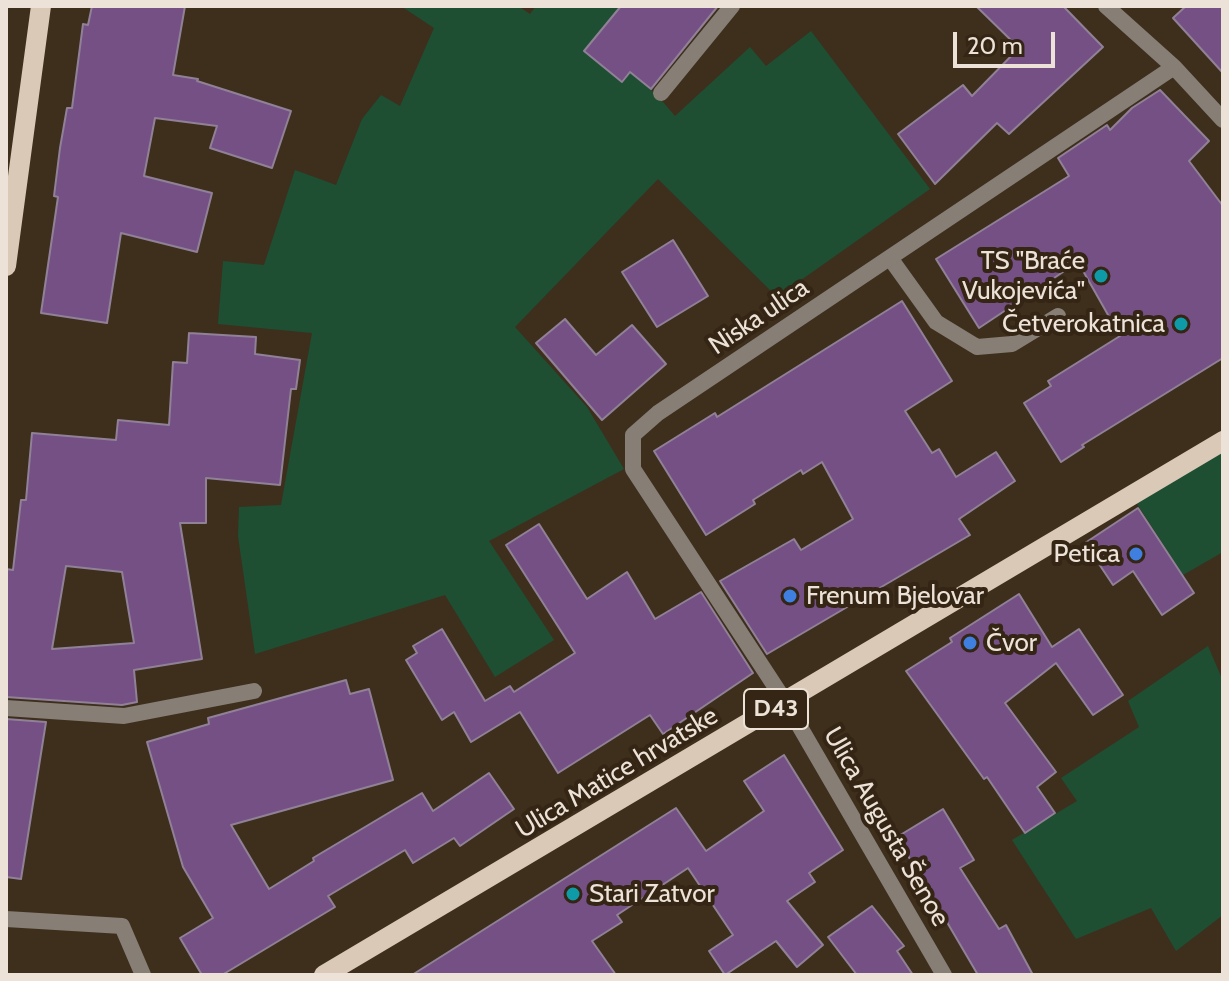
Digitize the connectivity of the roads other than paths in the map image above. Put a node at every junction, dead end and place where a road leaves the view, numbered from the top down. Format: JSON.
{"nodes":[{"id":1,"x":41,"y":6,"type":"edge"},
{"id":2,"x":732,"y":6,"type":"edge"},
{"id":3,"x":1106,"y":6,"type":"edge"},
{"id":4,"x":1174,"y":67,"type":"junction"},
{"id":5,"x":661,"y":93,"type":"dead end"},
{"id":6,"x":1223,"y":120,"type":"edge"},
{"id":7,"x":890,"y":258,"type":"junction"},
{"id":8,"x":6,"y":266,"type":"edge"},
{"id":9,"x":1058,"y":316,"type":"dead end"},
{"id":10,"x":1223,"y":441,"type":"edge"},
{"id":11,"x":254,"y":691,"type":"dead end"},
{"id":12,"x":786,"y":703,"type":"junction"},
{"id":13,"x":6,"y":708,"type":"edge"},
{"id":14,"x":6,"y":919,"type":"edge"},
{"id":15,"x":326,"y":974,"type":"edge"},
{"id":16,"x":143,"y":975,"type":"edge"},
{"id":17,"x":944,"y":975,"type":"edge"}],
"edges":[{"from":1,"to":8,"type":"main road"},
{"from":2,"to":5,"type":"street"},
{"from":3,"to":4,"type":"street"},
{"from":4,"to":6,"type":"street"},
{"from":4,"to":7,"type":"street","name":"Niska ulica"},
{"from":7,"to":9,"type":"street"},
{"from":7,"to":12,"type":"street","name":"Niska ulica"},
{"from":10,"to":12,"type":"main road","name":"Ulica Matice hrvatske","number":"D43"},
{"from":11,"to":13,"type":"street"},
{"from":12,"to":15,"type":"main road","name":"Ulica Matice hrvatske","number":"D43"},
{"from":12,"to":17,"type":"street","name":"Ulica Augusta Šenoe"},
{"from":14,"to":16,"type":"street"}]}
